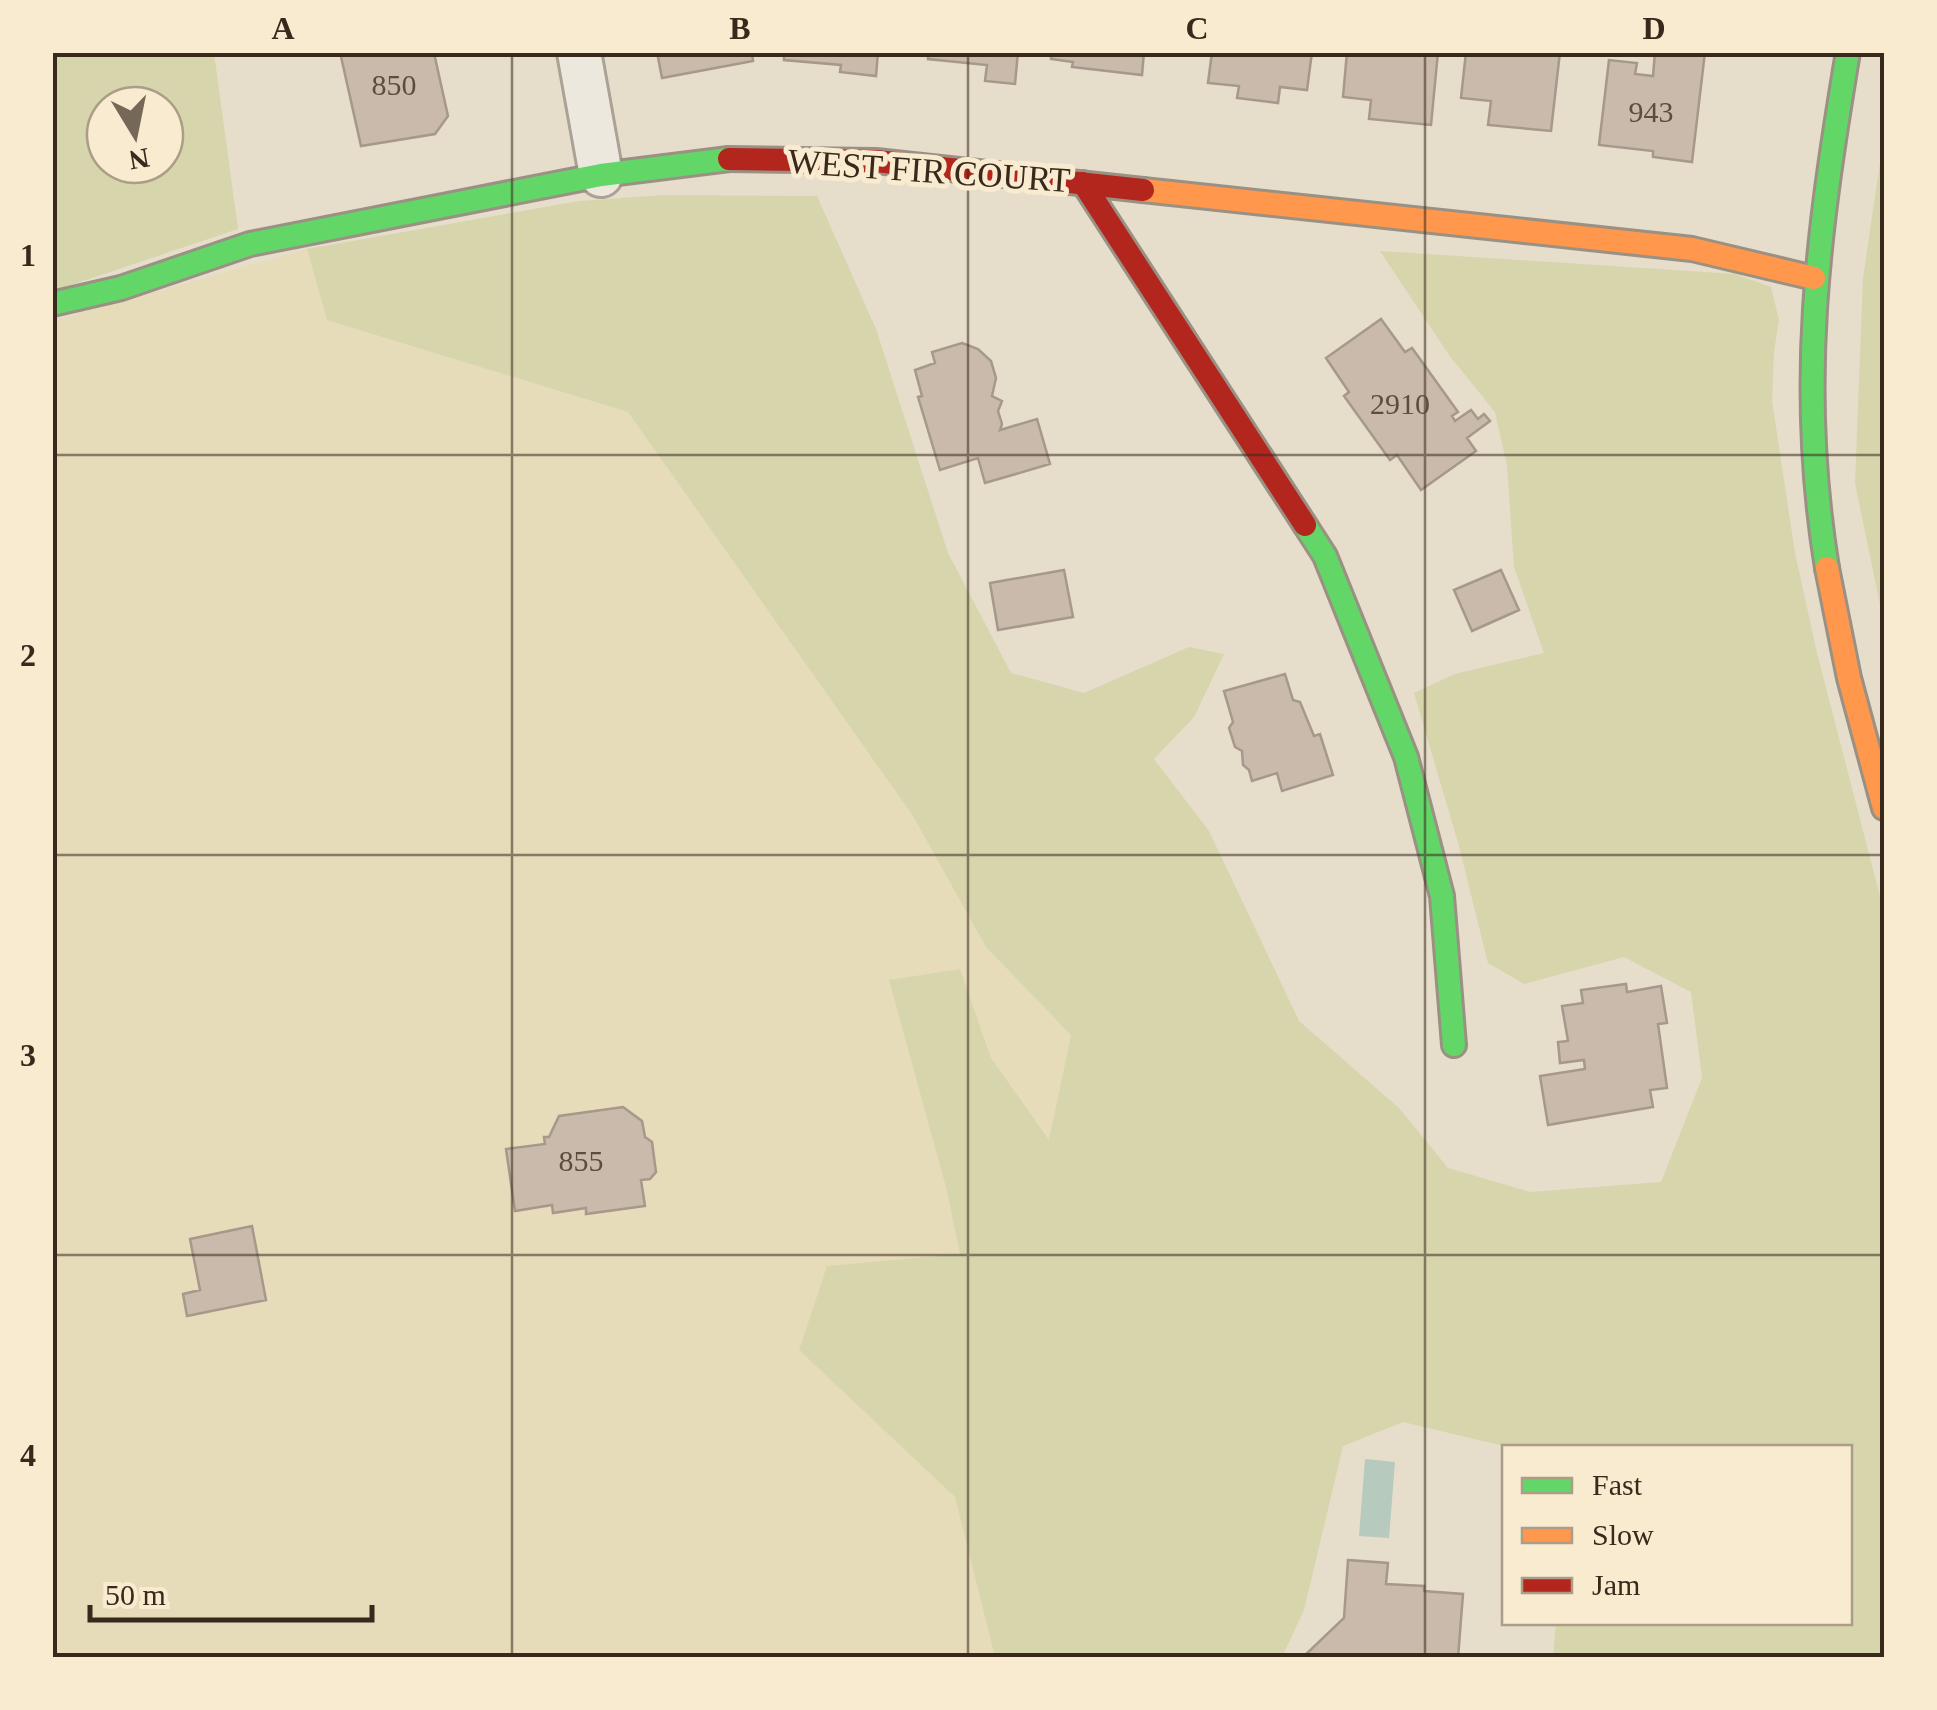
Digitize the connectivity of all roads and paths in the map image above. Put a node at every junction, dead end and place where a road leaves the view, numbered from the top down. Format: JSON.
{"nodes":[{"id":1,"x":579,"y":52,"type":"edge"},
{"id":2,"x":1848,"y":52,"type":"edge"},
{"id":3,"x":601,"y":174,"type":"junction"},
{"id":4,"x":1083,"y":183,"type":"junction"},
{"id":5,"x":1814,"y":278,"type":"junction"},
{"id":6,"x":52,"y":304,"type":"edge"},
{"id":7,"x":1884,"y":808,"type":"edge"},
{"id":8,"x":1454,"y":1045,"type":"dead end"}],
"edges":[{"from":1,"to":3,"type":"street"},
{"from":2,"to":5,"type":"street"},
{"from":3,"to":4,"type":"street","name":"WEST FIR COURT"},
{"from":3,"to":6,"type":"street","name":"WEST FIR COURT"},
{"from":4,"to":5,"type":"street","name":"WEST FIR COURT"},
{"from":4,"to":8,"type":"street"},
{"from":5,"to":7,"type":"street"}]}
